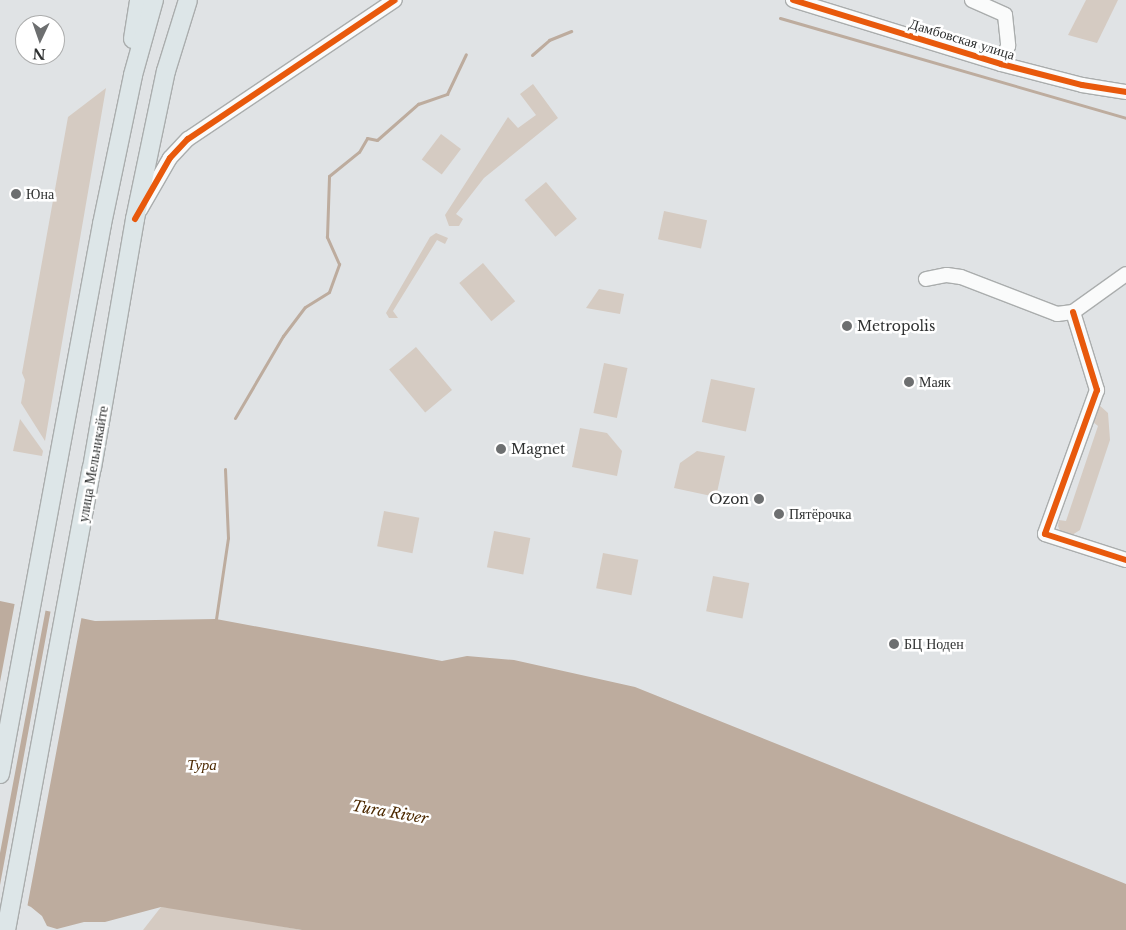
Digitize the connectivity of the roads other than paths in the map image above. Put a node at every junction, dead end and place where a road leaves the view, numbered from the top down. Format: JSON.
{"nodes":[{"id":1,"x":139,"y":0,"type":"edge"},
{"id":2,"x":154,"y":0,"type":"edge"},
{"id":3,"x":188,"y":0,"type":"edge"},
{"id":4,"x":395,"y":0,"type":"edge"},
{"id":5,"x":793,"y":0,"type":"edge"},
{"id":6,"x":972,"y":0,"type":"edge"},
{"id":7,"x":1001,"y":64,"type":"junction"},
{"id":8,"x":133,"y":75,"type":"junction"},
{"id":9,"x":1126,"y":92,"type":"edge"},
{"id":10,"x":135,"y":219,"type":"junction"},
{"id":11,"x":1126,"y":274,"type":"edge"},
{"id":12,"x":926,"y":279,"type":"dead end"},
{"id":13,"x":1073,"y":312,"type":"junction"},
{"id":14,"x":1126,"y":560,"type":"edge"},
{"id":15,"x":0,"y":774,"type":"edge"},
{"id":16,"x":6,"y":930,"type":"edge"}],
"edges":[{"from":1,"to":8,"type":"main road"},
{"from":2,"to":8,"type":"main road"},
{"from":3,"to":10,"type":"main road","name":"улица Мельникайте"},
{"from":4,"to":10,"type":"street"},
{"from":5,"to":7,"type":"street","name":"Дамбовская улица"},
{"from":6,"to":7,"type":"street"},
{"from":7,"to":9,"type":"street","name":"Дамбовская улица"},
{"from":8,"to":15,"type":"main road"},
{"from":10,"to":16,"type":"main road","name":"улица Мельникайте"},
{"from":11,"to":13,"type":"street"},
{"from":12,"to":13,"type":"street"},
{"from":13,"to":14,"type":"street"}]}
